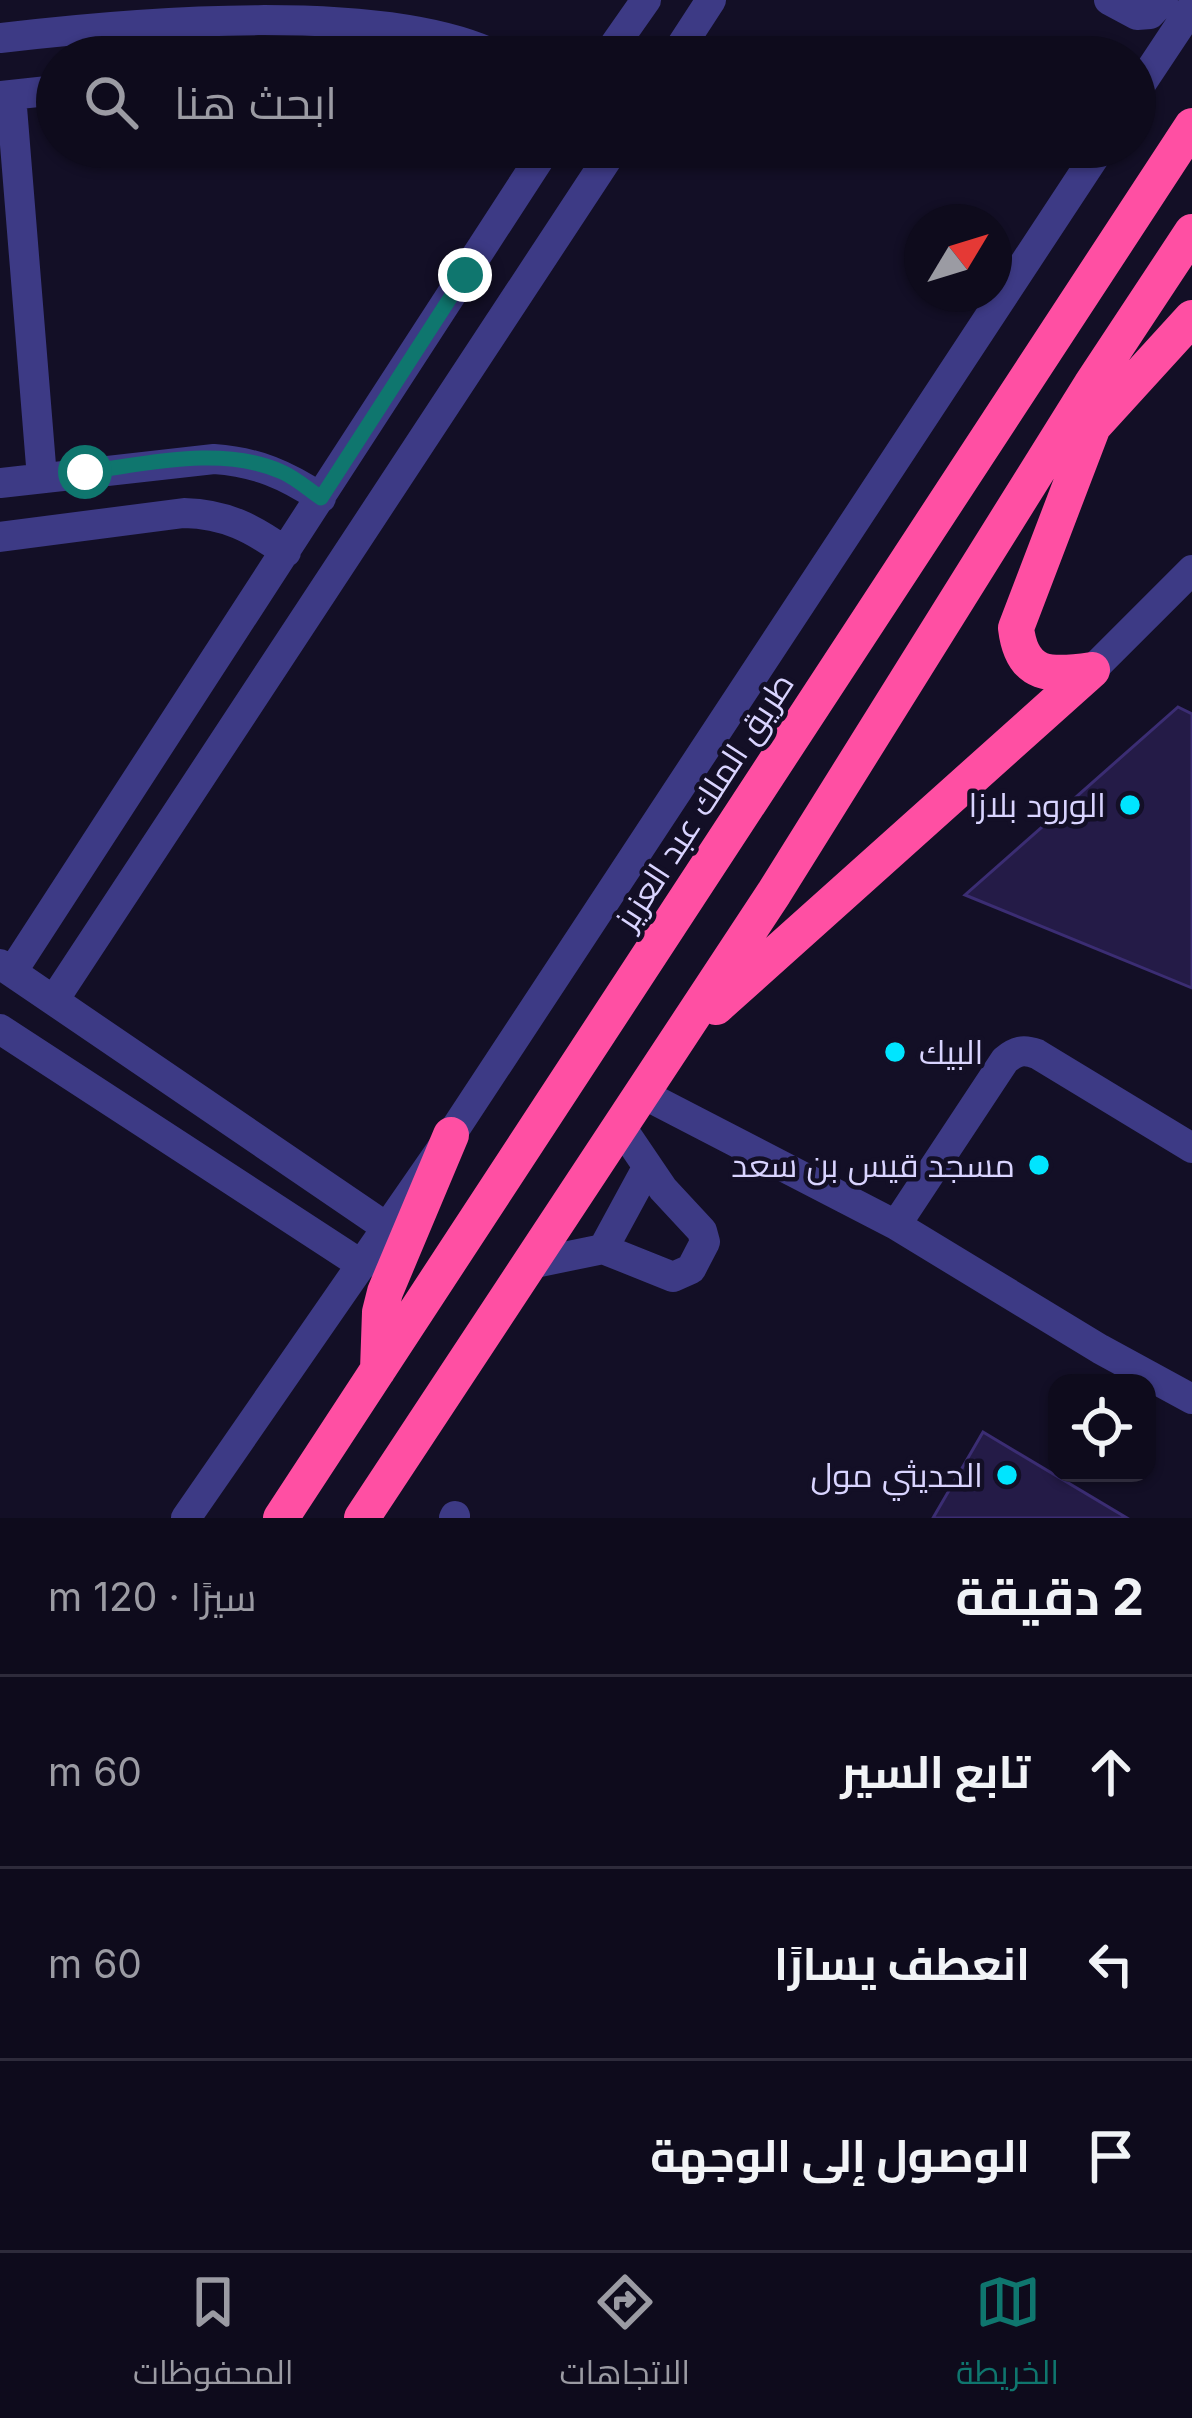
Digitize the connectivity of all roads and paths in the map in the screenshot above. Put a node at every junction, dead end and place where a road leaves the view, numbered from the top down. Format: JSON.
{"nodes":[{"id":1,"x":646,"y":0,"type":"edge"},
{"id":2,"x":712,"y":0,"type":"edge"},
{"id":3,"x":1109,"y":0,"type":"edge"},
{"id":4,"x":1163,"y":0,"type":"edge"},
{"id":5,"x":240,"y":5,"type":"edge"},
{"id":6,"x":1192,"y":7,"type":"edge"},
{"id":7,"x":460,"y":36,"type":"edge"},
{"id":8,"x":621,"y":36,"type":"edge"},
{"id":9,"x":688,"y":36,"type":"edge"},
{"id":10,"x":0,"y":38,"type":"edge"},
{"id":11,"x":1156,"y":61,"type":"edge"},
{"id":12,"x":36,"y":92,"type":"edge"},
{"id":13,"x":6,"y":96,"type":"edge"},
{"id":14,"x":1192,"y":126,"type":"edge"},
{"id":15,"x":527,"y":168,"type":"edge"},
{"id":16,"x":601,"y":168,"type":"edge"},
{"id":17,"x":1086,"y":168,"type":"edge"},
{"id":18,"x":1192,"y":232,"type":"edge"},
{"id":19,"x":440,"y":314,"type":"junction"},
{"id":20,"x":1192,"y":318,"type":"edge"},
{"id":21,"x":487,"y":342,"type":"junction"},
{"id":22,"x":1092,"y":429,"type":"junction"},
{"id":23,"x":42,"y":478,"type":"junction"},
{"id":24,"x":0,"y":483,"type":"edge"},
{"id":25,"x":321,"y":498,"type":"junction"},
{"id":26,"x":1012,"y":512,"type":"junction"},
{"id":27,"x":0,"y":537,"type":"edge"},
{"id":28,"x":286,"y":552,"type":"junction"},
{"id":29,"x":1192,"y":570,"type":"edge"},
{"id":30,"x":1092,"y":670,"type":"junction"},
{"id":31,"x":6,"y":968,"type":"edge"},
{"id":32,"x":54,"y":1000,"type":"junction"},
{"id":33,"x":0,"y":1029,"type":"edge"},
{"id":34,"x":678,"y":1041,"type":"junction"},
{"id":35,"x":643,"y":1094,"type":"junction"},
{"id":36,"x":621,"y":1127,"type":"junction"},
{"id":37,"x":1187,"y":1133,"type":"edge"},
{"id":38,"x":451,"y":1136,"type":"junction"},
{"id":39,"x":646,"y":1168,"type":"junction"},
{"id":40,"x":896,"y":1225,"type":"junction"},
{"id":41,"x":386,"y":1227,"type":"junction"},
{"id":42,"x":603,"y":1250,"type":"junction"},
{"id":43,"x":530,"y":1264,"type":"junction"},
{"id":44,"x":362,"y":1265,"type":"junction"},
{"id":45,"x":378,"y":1370,"type":"junction"},
{"id":46,"x":1192,"y":1399,"type":"edge"},
{"id":47,"x":186,"y":1518,"type":"edge"},
{"id":48,"x":281,"y":1518,"type":"edge"},
{"id":49,"x":362,"y":1518,"type":"edge"}],
"edges":[{"from":1,"to":8,"type":"street"},
{"from":2,"to":9,"type":"street"},
{"from":3,"to":4,"type":"street"},
{"from":5,"to":7,"type":"street"},
{"from":5,"to":10,"type":"street"},
{"from":6,"to":11,"type":"street"},
{"from":12,"to":13,"type":"street"},
{"from":13,"to":23,"type":"street"},
{"from":14,"to":45,"type":"highway","name":"طريق الملك عبد العزيز"},
{"from":15,"to":19,"type":"street"},
{"from":16,"to":21,"type":"street"},
{"from":17,"to":38,"type":"street"},
{"from":18,"to":26,"type":"highway"},
{"from":19,"to":21,"type":"street"},
{"from":19,"to":25,"type":"street"},
{"from":20,"to":22,"type":"highway"},
{"from":21,"to":32,"type":"street"},
{"from":22,"to":26,"type":"highway"},
{"from":22,"to":30,"type":"highway"},
{"from":23,"to":24,"type":"street"},
{"from":23,"to":25,"type":"street"},
{"from":25,"to":28,"type":"street"},
{"from":26,"to":34,"type":"highway"},
{"from":27,"to":28,"type":"street"},
{"from":28,"to":31,"type":"street"},
{"from":29,"to":30,"type":"street"},
{"from":30,"to":34,"type":"highway"},
{"from":31,"to":32,"type":"street"},
{"from":32,"to":41,"type":"street"},
{"from":33,"to":44,"type":"street"},
{"from":34,"to":35,"type":"highway"},
{"from":35,"to":36,"type":"highway"},
{"from":35,"to":40,"type":"street"},
{"from":36,"to":39,"type":"street"},
{"from":36,"to":43,"type":"highway"},
{"from":37,"to":40,"type":"street"},
{"from":38,"to":41,"type":"street"},
{"from":38,"to":45,"type":"highway"},
{"from":39,"to":42,"type":"street"},
{"from":39,"to":42,"type":"street"},
{"from":40,"to":46,"type":"street"},
{"from":41,"to":44,"type":"street"},
{"from":42,"to":43,"type":"street"},
{"from":43,"to":49,"type":"highway"},
{"from":44,"to":47,"type":"street"},
{"from":45,"to":48,"type":"highway","name":"طريق الملك عبد العزيز"}]}
